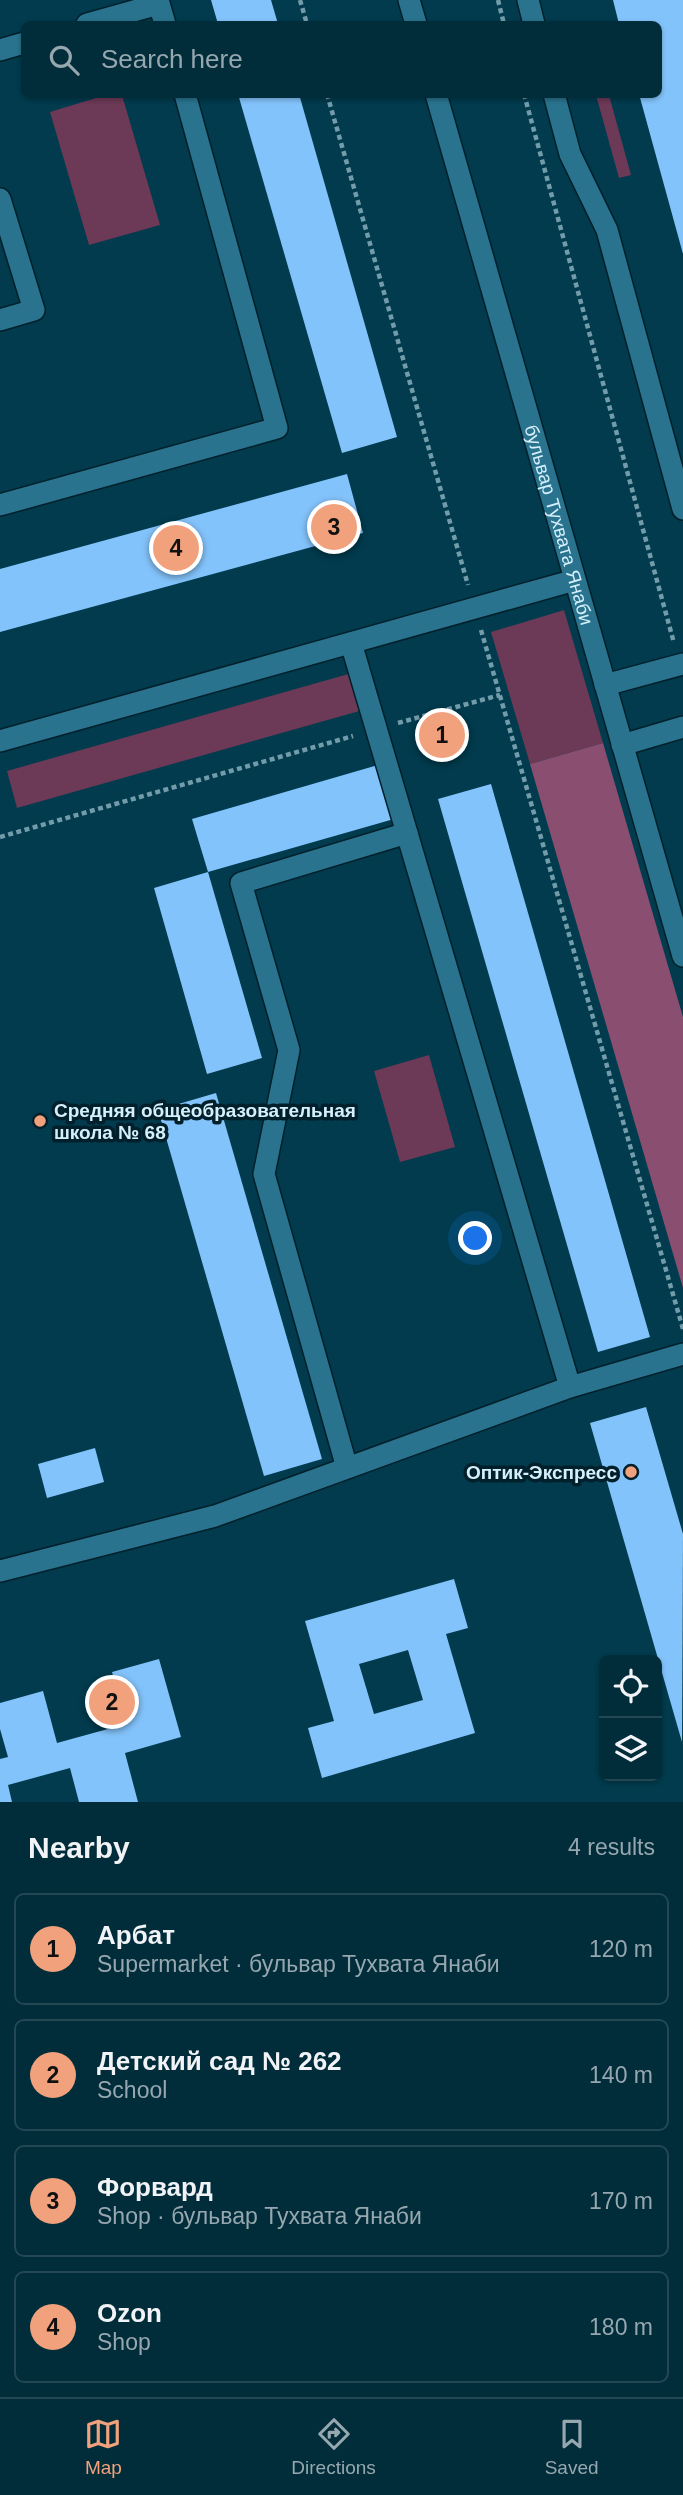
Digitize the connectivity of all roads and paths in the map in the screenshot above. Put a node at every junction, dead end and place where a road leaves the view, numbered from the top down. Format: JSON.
{"nodes":[{"id":1,"x":300,"y":0,"type":"edge"},
{"id":2,"x":409,"y":0,"type":"edge"},
{"id":3,"x":498,"y":0,"type":"edge"},
{"id":4,"x":528,"y":0,"type":"edge"},
{"id":5,"x":159,"y":2,"type":"edge"},
{"id":6,"x":97,"y":21,"type":"edge"},
{"id":7,"x":164,"y":21,"type":"edge"},
{"id":8,"x":306,"y":21,"type":"edge"},
{"id":9,"x":415,"y":21,"type":"edge"},
{"id":10,"x":504,"y":21,"type":"edge"},
{"id":11,"x":533,"y":21,"type":"edge"},
{"id":12,"x":21,"y":44,"type":"edge"},
{"id":13,"x":0,"y":50,"type":"edge"},
{"id":14,"x":186,"y":98,"type":"edge"},
{"id":15,"x":328,"y":98,"type":"edge"},
{"id":16,"x":437,"y":98,"type":"edge"},
{"id":17,"x":525,"y":98,"type":"edge"},
{"id":18,"x":555,"y":98,"type":"edge"},
{"id":19,"x":0,"y":199,"type":"edge"},
{"id":20,"x":0,"y":320,"type":"edge"},
{"id":21,"x":0,"y":505,"type":"edge"},
{"id":22,"x":683,"y":509,"type":"edge"},
{"id":23,"x":575,"y":580,"type":"junction"},
{"id":24,"x":475,"y":608,"type":"junction"},
{"id":25,"x":351,"y":643,"type":"junction"},
{"id":26,"x":681,"y":664,"type":"edge"},
{"id":27,"x":606,"y":685,"type":"junction"},
{"id":28,"x":500,"y":695,"type":"junction"},
{"id":29,"x":683,"y":727,"type":"edge"},
{"id":30,"x":377,"y":729,"type":"junction"},
{"id":31,"x":0,"y":741,"type":"edge"},
{"id":32,"x":622,"y":745,"type":"junction"},
{"id":33,"x":407,"y":833,"type":"junction"},
{"id":34,"x":0,"y":837,"type":"edge"},
{"id":35,"x":683,"y":956,"type":"edge"},
{"id":36,"x":683,"y":1329,"type":"edge"},
{"id":37,"x":683,"y":1354,"type":"edge"},
{"id":38,"x":570,"y":1387,"type":"junction"},
{"id":39,"x":347,"y":1468,"type":"junction"},
{"id":40,"x":0,"y":1571,"type":"edge"}],
"edges":[{"from":1,"to":8,"type":"path"},
{"from":2,"to":9,"type":"street"},
{"from":3,"to":10,"type":"path"},
{"from":4,"to":11,"type":"street"},
{"from":5,"to":6,"type":"street"},
{"from":5,"to":7,"type":"street"},
{"from":12,"to":13,"type":"street"},
{"from":14,"to":21,"type":"street"},
{"from":15,"to":24,"type":"path"},
{"from":16,"to":23,"type":"street","name":"бульвар Тухвата Янаби"},
{"from":17,"to":26,"type":"path"},
{"from":18,"to":22,"type":"street"},
{"from":19,"to":20,"type":"street"},
{"from":23,"to":24,"type":"street"},
{"from":23,"to":27,"type":"street","name":"бульвар Тухвата Янаби"},
{"from":24,"to":25,"type":"street"},
{"from":24,"to":28,"type":"path"},
{"from":25,"to":30,"type":"street"},
{"from":25,"to":31,"type":"street"},
{"from":26,"to":27,"type":"street"},
{"from":27,"to":32,"type":"street","name":"бульвар Тухвата Янаби"},
{"from":28,"to":30,"type":"path"},
{"from":28,"to":36,"type":"path"},
{"from":29,"to":32,"type":"street"},
{"from":30,"to":33,"type":"street"},
{"from":30,"to":34,"type":"path"},
{"from":32,"to":35,"type":"street","name":"бульвар Тухвата Янаби"},
{"from":33,"to":38,"type":"street"},
{"from":33,"to":39,"type":"street"},
{"from":37,"to":38,"type":"street"},
{"from":38,"to":39,"type":"street"},
{"from":39,"to":40,"type":"street"}]}
